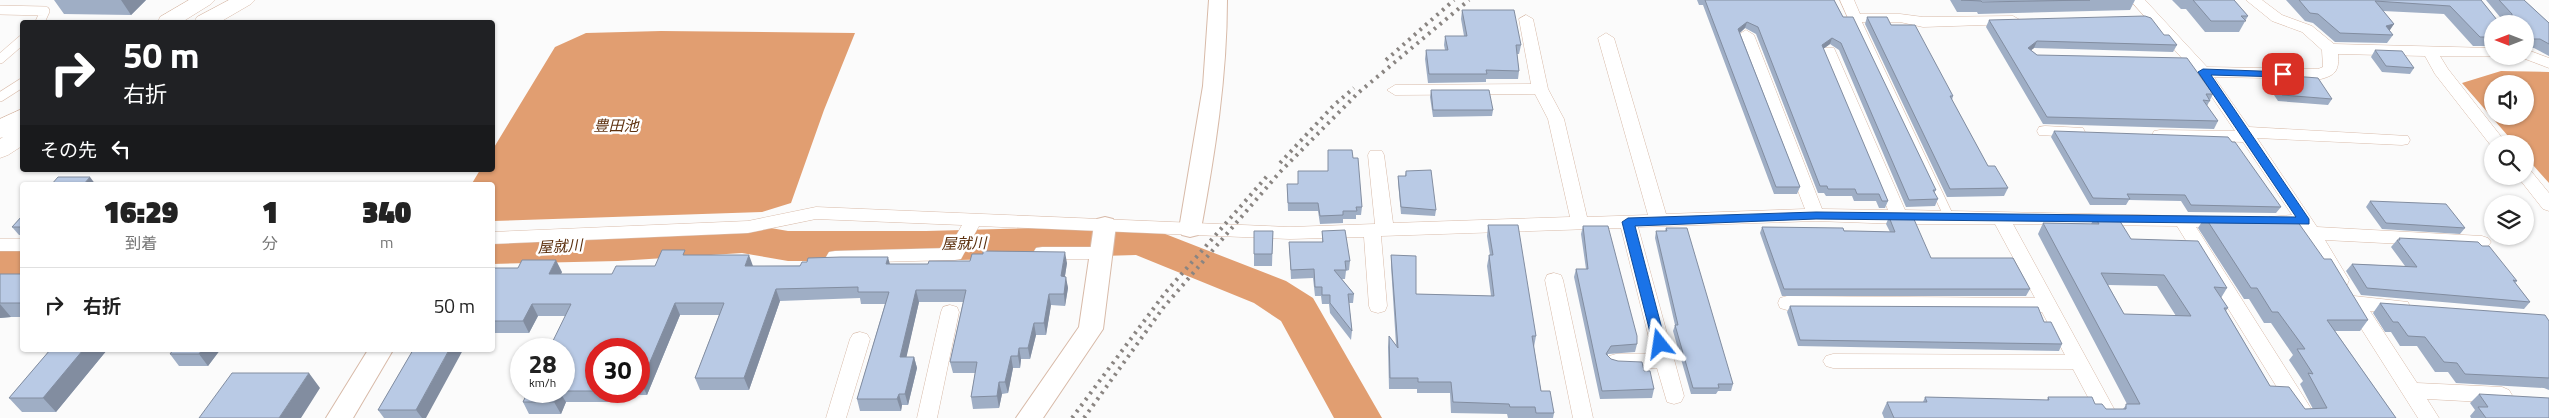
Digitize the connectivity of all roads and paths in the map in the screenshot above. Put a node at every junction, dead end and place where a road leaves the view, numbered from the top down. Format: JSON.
{"nodes":[{"id":1,"x":194,"y":0,"type":"edge"},
{"id":2,"x":204,"y":0,"type":"edge"},
{"id":3,"x":230,"y":0,"type":"edge"},
{"id":4,"x":244,"y":0,"type":"edge"},
{"id":5,"x":1218,"y":0,"type":"edge"},
{"id":6,"x":1847,"y":0,"type":"edge"},
{"id":7,"x":2137,"y":0,"type":"edge"},
{"id":8,"x":2253,"y":0,"type":"edge"},
{"id":9,"x":0,"y":10,"type":"edge"},
{"id":10,"x":2151,"y":16,"type":"junction"},
{"id":11,"x":2131,"y":17,"type":"edge"},
{"id":12,"x":1855,"y":18,"type":"junction"},
{"id":13,"x":1526,"y":19,"type":"dead end"},
{"id":14,"x":41,"y":20,"type":"edge"},
{"id":15,"x":172,"y":20,"type":"edge"},
{"id":16,"x":173,"y":20,"type":"edge"},
{"id":17,"x":198,"y":20,"type":"edge"},
{"id":18,"x":209,"y":20,"type":"edge"},
{"id":19,"x":2024,"y":20,"type":"edge"},
{"id":20,"x":1746,"y":35,"type":"dead end"},
{"id":21,"x":1606,"y":38,"type":"dead end"},
{"id":22,"x":20,"y":42,"type":"edge"},
{"id":23,"x":2330,"y":49,"type":"junction"},
{"id":24,"x":2429,"y":50,"type":"junction"},
{"id":25,"x":1829,"y":51,"type":"dead end"},
{"id":26,"x":2484,"y":53,"type":"edge"},
{"id":27,"x":2534,"y":57,"type":"edge"},
{"id":28,"x":0,"y":59,"type":"edge"},
{"id":29,"x":2173,"y":59,"type":"edge"},
{"id":30,"x":2549,"y":63,"type":"edge"},
{"id":31,"x":2198,"y":66,"type":"junction"},
{"id":32,"x":20,"y":84,"type":"edge"},
{"id":33,"x":1540,"y":89,"type":"junction"},
{"id":34,"x":1395,"y":90,"type":"dead end"},
{"id":35,"x":0,"y":98,"type":"edge"},
{"id":36,"x":11,"y":125,"type":"edge"},
{"id":37,"x":2045,"y":132,"type":"dead end"},
{"id":38,"x":2093,"y":133,"type":"edge"},
{"id":39,"x":2142,"y":134,"type":"edge"},
{"id":40,"x":2246,"y":135,"type":"junction"},
{"id":41,"x":2492,"y":135,"type":"edge"},
{"id":42,"x":2402,"y":140,"type":"dead end"},
{"id":43,"x":0,"y":150,"type":"edge"},
{"id":44,"x":1376,"y":155,"type":"dead end"},
{"id":45,"x":2533,"y":185,"type":"edge"},
{"id":46,"x":2549,"y":205,"type":"edge"},
{"id":47,"x":1816,"y":216,"type":"junction"},
{"id":48,"x":1900,"y":218,"type":"junction"},
{"id":49,"x":1950,"y":218,"type":"junction"},
{"id":50,"x":974,"y":219,"type":"junction"},
{"id":51,"x":2001,"y":219,"type":"junction"},
{"id":52,"x":2183,"y":220,"type":"junction"},
{"id":53,"x":1659,"y":221,"type":"junction"},
{"id":54,"x":1628,"y":222,"type":"junction"},
{"id":55,"x":1580,"y":223,"type":"junction"},
{"id":56,"x":2309,"y":227,"type":"junction"},
{"id":57,"x":1190,"y":229,"type":"junction"},
{"id":58,"x":1378,"y":231,"type":"junction"},
{"id":59,"x":495,"y":238,"type":"edge"},
{"id":60,"x":1103,"y":240,"type":"junction"},
{"id":61,"x":2482,"y":242,"type":"dead end"},
{"id":62,"x":0,"y":245,"type":"edge"},
{"id":63,"x":20,"y":245,"type":"edge"},
{"id":64,"x":1023,"y":253,"type":"edge"},
{"id":65,"x":835,"y":257,"type":"edge"},
{"id":66,"x":1554,"y":280,"type":"dead end"},
{"id":67,"x":1787,"y":303,"type":"dead end"},
{"id":68,"x":2354,"y":303,"type":"junction"},
{"id":69,"x":2049,"y":305,"type":"junction"},
{"id":70,"x":1378,"y":306,"type":"dead end"},
{"id":71,"x":2423,"y":308,"type":"edge"},
{"id":72,"x":950,"y":312,"type":"dead end"},
{"id":73,"x":860,"y":339,"type":"dead end"},
{"id":74,"x":380,"y":352,"type":"edge"},
{"id":75,"x":1616,"y":361,"type":"edge"},
{"id":76,"x":1664,"y":361,"type":"junction"},
{"id":77,"x":1832,"y":361,"type":"dead end"},
{"id":78,"x":2080,"y":362,"type":"junction"},
{"id":79,"x":2410,"y":390,"type":"junction"},
{"id":80,"x":1674,"y":396,"type":"dead end"},
{"id":81,"x":2525,"y":397,"type":"edge"},
{"id":82,"x":339,"y":418,"type":"edge"},
{"id":83,"x":836,"y":418,"type":"edge"},
{"id":84,"x":927,"y":418,"type":"edge"},
{"id":85,"x":1029,"y":418,"type":"edge"},
{"id":86,"x":1583,"y":418,"type":"edge"},
{"id":87,"x":2109,"y":418,"type":"edge"},
{"id":88,"x":2307,"y":418,"type":"edge"},
{"id":89,"x":2429,"y":418,"type":"edge"}],
"edges":[{"from":1,"to":15,"type":"main road"},
{"from":2,"to":16,"type":"main road"},
{"from":3,"to":17,"type":"main road"},
{"from":4,"to":18,"type":"main road"},
{"from":5,"to":57,"type":"street"},
{"from":6,"to":12,"type":"street"},
{"from":7,"to":10,"type":"street"},
{"from":8,"to":23,"type":"street"},
{"from":9,"to":14,"type":"lane"},
{"from":10,"to":11,"type":"street"},
{"from":10,"to":31,"type":"street"},
{"from":12,"to":19,"type":"street"},
{"from":12,"to":49,"type":"lane"},
{"from":13,"to":33,"type":"street"},
{"from":20,"to":47,"type":"street"},
{"from":21,"to":53,"type":"street"},
{"from":22,"to":28,"type":"lane"},
{"from":23,"to":24,"type":"street"},
{"from":23,"to":31,"type":"street"},
{"from":24,"to":26,"type":"street"},
{"from":24,"to":41,"type":"street"},
{"from":25,"to":48,"type":"street"},
{"from":27,"to":30,"type":"street"},
{"from":29,"to":31,"type":"street"},
{"from":31,"to":40,"type":"street"},
{"from":32,"to":35,"type":"lane"},
{"from":33,"to":34,"type":"street"},
{"from":33,"to":55,"type":"street"},
{"from":36,"to":43,"type":"main road"},
{"from":37,"to":38,"type":"street"},
{"from":39,"to":40,"type":"street"},
{"from":40,"to":42,"type":"street"},
{"from":40,"to":56,"type":"street"},
{"from":44,"to":58,"type":"street"},
{"from":45,"to":46,"type":"street"},
{"from":47,"to":48,"type":"street"},
{"from":47,"to":53,"type":"street"},
{"from":48,"to":49,"type":"street"},
{"from":49,"to":51,"type":"street"},
{"from":50,"to":59,"type":"street"},
{"from":50,"to":60,"type":"street"},
{"from":50,"to":65,"type":"street"},
{"from":51,"to":52,"type":"street"},
{"from":51,"to":69,"type":"street"},
{"from":52,"to":56,"type":"street"},
{"from":52,"to":88,"type":"street"},
{"from":53,"to":54,"type":"street"},
{"from":54,"to":55,"type":"street"},
{"from":54,"to":76,"type":"street"},
{"from":55,"to":58,"type":"street"},
{"from":56,"to":61,"type":"street"},
{"from":56,"to":68,"type":"street"},
{"from":57,"to":58,"type":"street"},
{"from":57,"to":60,"type":"street"},
{"from":58,"to":70,"type":"street"},
{"from":60,"to":64,"type":"street"},
{"from":60,"to":85,"type":"street"},
{"from":62,"to":63,"type":"street"},
{"from":66,"to":86,"type":"street"},
{"from":67,"to":69,"type":"street"},
{"from":68,"to":71,"type":"street"},
{"from":68,"to":79,"type":"street"},
{"from":69,"to":78,"type":"street"},
{"from":72,"to":84,"type":"street"},
{"from":73,"to":83,"type":"street"},
{"from":74,"to":82,"type":"street"},
{"from":75,"to":76,"type":"street"},
{"from":76,"to":80,"type":"street"},
{"from":77,"to":78,"type":"street"},
{"from":78,"to":87,"type":"street"},
{"from":79,"to":81,"type":"street"},
{"from":79,"to":89,"type":"street"}]}
